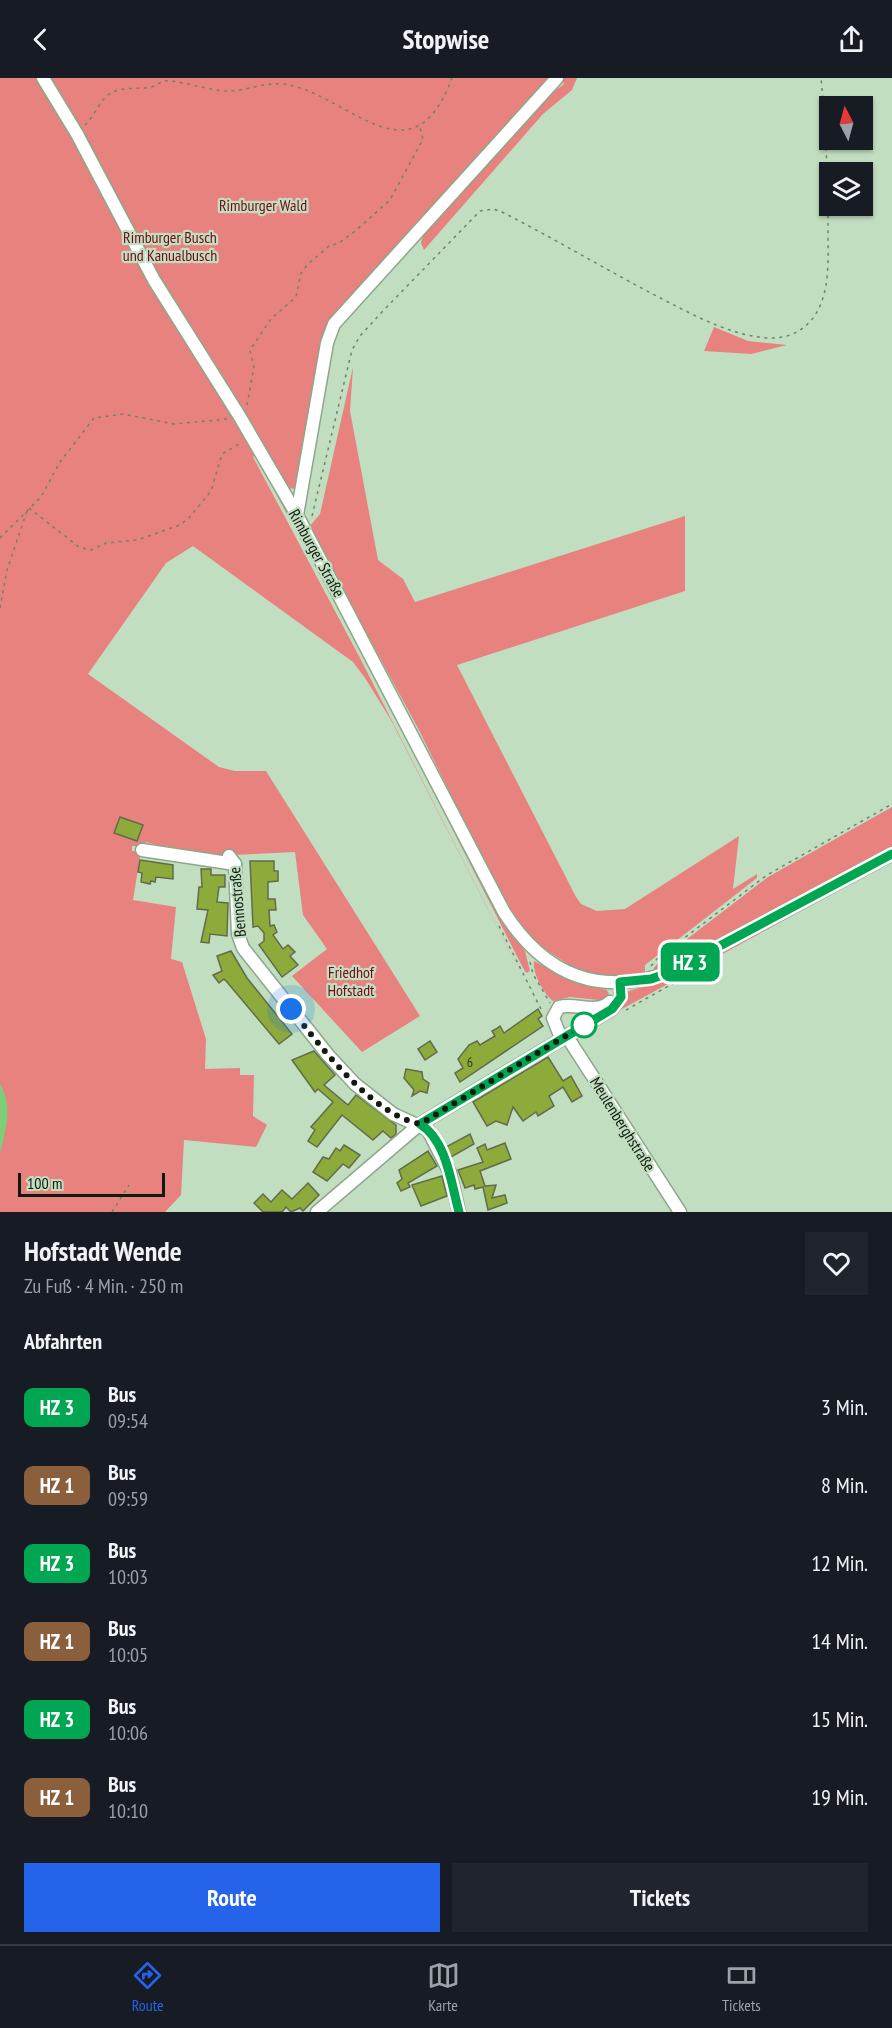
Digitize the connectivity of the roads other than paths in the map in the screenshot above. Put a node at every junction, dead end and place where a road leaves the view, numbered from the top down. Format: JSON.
{"nodes":[{"id":1,"x":43,"y":78,"type":"edge"},
{"id":2,"x":557,"y":78,"type":"edge"},
{"id":3,"x":300,"y":520,"type":"junction"},
{"id":4,"x":142,"y":850,"type":"dead end"},
{"id":5,"x":892,"y":854,"type":"edge"},
{"id":6,"x":620,"y":982,"type":"junction"},
{"id":7,"x":576,"y":1007,"type":"junction"},
{"id":8,"x":579,"y":1027,"type":"junction"},
{"id":9,"x":563,"y":1036,"type":"junction"},
{"id":10,"x":420,"y":1124,"type":"junction"},
{"id":11,"x":317,"y":1212,"type":"edge"},
{"id":12,"x":459,"y":1212,"type":"edge"},
{"id":13,"x":680,"y":1212,"type":"edge"}],
"edges":[{"from":1,"to":3,"type":"street","name":"Rimburger Straße"},
{"from":2,"to":3,"type":"street"},
{"from":3,"to":6,"type":"street","name":"Rimburger Straße"},
{"from":4,"to":10,"type":"street","name":"Bennostraße"},
{"from":5,"to":6,"type":"street","name":"Rimburger Straße"},
{"from":6,"to":7,"type":"street"},
{"from":6,"to":8,"type":"street"},
{"from":7,"to":8,"type":"street"},
{"from":7,"to":9,"type":"street"},
{"from":8,"to":9,"type":"street"},
{"from":9,"to":10,"type":"street"},
{"from":9,"to":13,"type":"street","name":"Meulenberghstraße"},
{"from":10,"to":11,"type":"street"},
{"from":10,"to":12,"type":"street"}]}
